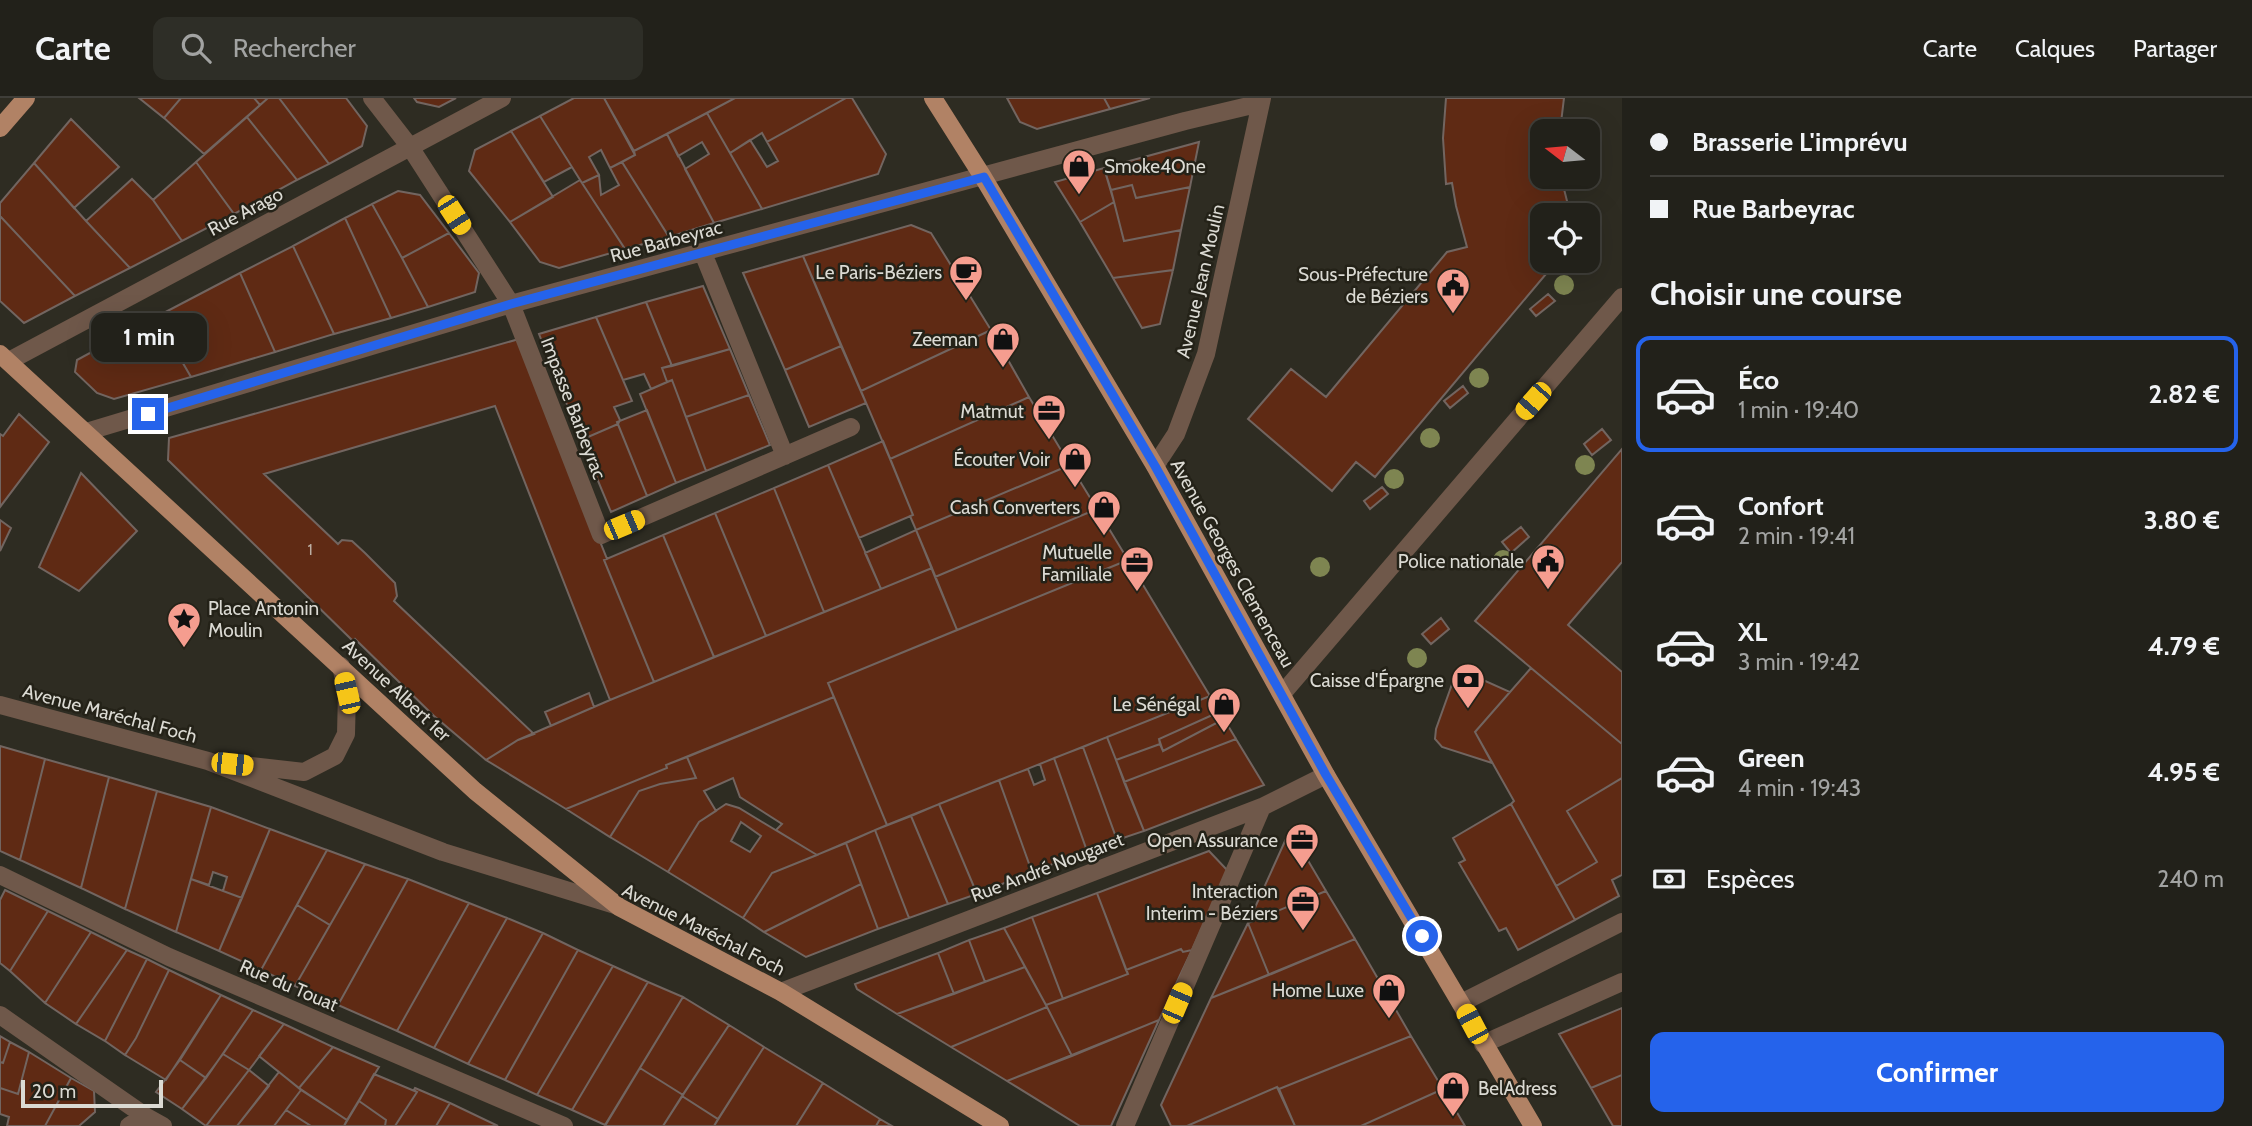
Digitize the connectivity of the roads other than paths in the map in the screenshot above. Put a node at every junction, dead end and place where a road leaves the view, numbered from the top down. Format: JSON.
{"nodes":[{"id":1,"x":26,"y":98,"type":"edge"},
{"id":2,"x":372,"y":98,"type":"edge"},
{"id":3,"x":502,"y":98,"type":"edge"},
{"id":4,"x":933,"y":98,"type":"edge"},
{"id":5,"x":1260,"y":100,"type":"edge"},
{"id":6,"x":0,"y":128,"type":"edge"},
{"id":7,"x":410,"y":147,"type":"junction"},
{"id":8,"x":984,"y":177,"type":"junction"},
{"id":9,"x":703,"y":253,"type":"junction"},
{"id":10,"x":1622,"y":297,"type":"edge"},
{"id":11,"x":511,"y":304,"type":"junction"},
{"id":12,"x":4,"y":357,"type":"edge"},
{"id":13,"x":850,"y":427,"type":"dead end"},
{"id":14,"x":86,"y":432,"type":"junction"},
{"id":15,"x":785,"y":456,"type":"junction"},
{"id":16,"x":1155,"y":466,"type":"junction"},
{"id":17,"x":341,"y":666,"type":"junction"},
{"id":18,"x":1282,"y":694,"type":"junction"},
{"id":19,"x":0,"y":705,"type":"edge"},
{"id":20,"x":208,"y":761,"type":"junction"},
{"id":21,"x":1326,"y":775,"type":"junction"},
{"id":22,"x":1262,"y":807,"type":"junction"},
{"id":23,"x":0,"y":875,"type":"edge"},
{"id":24,"x":619,"y":907,"type":"junction"},
{"id":25,"x":1622,"y":922,"type":"edge"},
{"id":26,"x":1622,"y":982,"type":"edge"},
{"id":27,"x":780,"y":992,"type":"junction"},
{"id":28,"x":1461,"y":1003,"type":"junction"},
{"id":29,"x":0,"y":1015,"type":"edge"},
{"id":30,"x":1483,"y":1044,"type":"junction"},
{"id":31,"x":145,"y":1116,"type":"junction"},
{"id":32,"x":129,"y":1126,"type":"edge"},
{"id":33,"x":163,"y":1126,"type":"edge"},
{"id":34,"x":564,"y":1126,"type":"edge"},
{"id":35,"x":1000,"y":1126,"type":"edge"},
{"id":36,"x":1125,"y":1126,"type":"edge"},
{"id":37,"x":1533,"y":1126,"type":"edge"}],
"edges":[{"from":1,"to":6,"type":"main road"},
{"from":2,"to":7,"type":"street"},
{"from":3,"to":7,"type":"street","name":"Rue Arago"},
{"from":4,"to":8,"type":"main road","name":"Avenue Georges Clemenceau"},
{"from":5,"to":8,"type":"street","name":"Rue Barbeyrac"},
{"from":5,"to":16,"type":"street","name":"Avenue Jean Moulin"},
{"from":7,"to":11,"type":"street"},
{"from":7,"to":12,"type":"street","name":"Rue Arago"},
{"from":8,"to":9,"type":"street","name":"Rue Barbeyrac"},
{"from":8,"to":16,"type":"main road","name":"Avenue Georges Clemenceau"},
{"from":9,"to":11,"type":"street","name":"Rue Barbeyrac"},
{"from":9,"to":15,"type":"street"},
{"from":10,"to":18,"type":"street"},
{"from":11,"to":14,"type":"street","name":"Rue Barbeyrac"},
{"from":11,"to":15,"type":"street","name":"Impasse Barbeyrac"},
{"from":12,"to":14,"type":"main road","name":"Avenue Albert 1er"},
{"from":13,"to":15,"type":"street","name":"Impasse Barbeyrac"},
{"from":14,"to":17,"type":"main road","name":"Avenue Albert 1er"},
{"from":16,"to":18,"type":"main road","name":"Avenue Georges Clemenceau"},
{"from":17,"to":20,"type":"street","name":"Avenue Maréchal Foch"},
{"from":17,"to":24,"type":"main road","name":"Avenue Albert 1er"},
{"from":18,"to":21,"type":"main road","name":"Avenue Georges Clemenceau"},
{"from":19,"to":20,"type":"street","name":"Avenue Maréchal Foch"},
{"from":20,"to":24,"type":"street","name":"Avenue Maréchal Foch"},
{"from":21,"to":22,"type":"street","name":"Rue André Nougaret"},
{"from":21,"to":28,"type":"main road","name":"Avenue Georges Clemenceau"},
{"from":22,"to":27,"type":"street","name":"Rue André Nougaret"},
{"from":22,"to":36,"type":"street"},
{"from":23,"to":34,"type":"street","name":"Rue du Touat"},
{"from":24,"to":27,"type":"main road","name":"Avenue Maréchal Foch"},
{"from":25,"to":28,"type":"street"},
{"from":26,"to":30,"type":"street"},
{"from":27,"to":35,"type":"main road","name":"Avenue Maréchal Foch"},
{"from":28,"to":30,"type":"main road","name":"Avenue Georges Clemenceau"},
{"from":29,"to":31,"type":"street"},
{"from":30,"to":37,"type":"main road","name":"Avenue Georges Clemenceau"},
{"from":31,"to":32,"type":"street"},
{"from":31,"to":33,"type":"street"}]}
